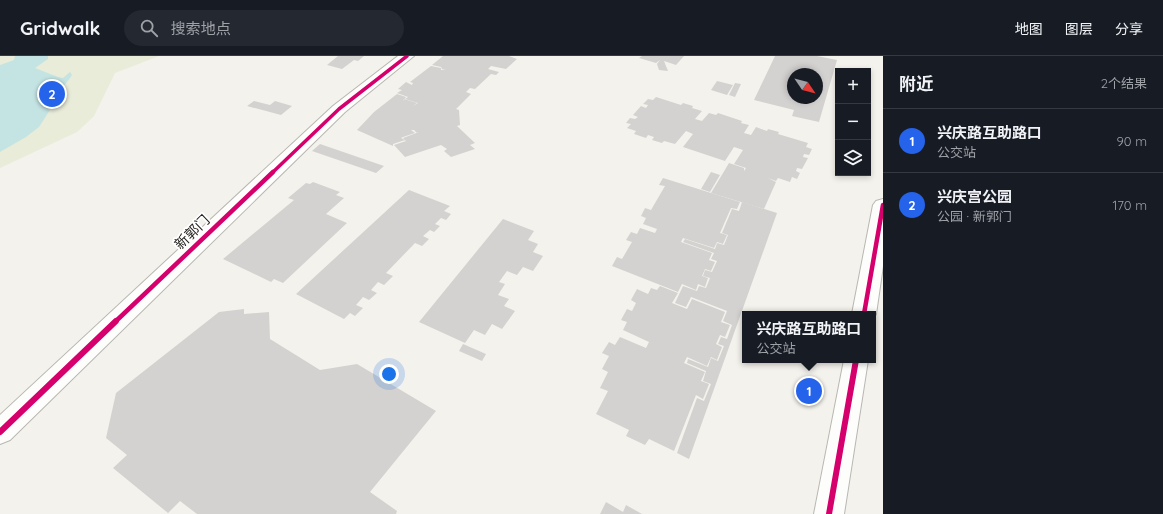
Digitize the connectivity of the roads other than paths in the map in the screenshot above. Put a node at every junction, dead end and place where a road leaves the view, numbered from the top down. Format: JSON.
{"nodes":[{"id":1,"x":407,"y":56,"type":"edge"},
{"id":2,"x":883,"y":205,"type":"edge"},
{"id":3,"x":865,"y":311,"type":"edge"},
{"id":4,"x":855,"y":363,"type":"edge"},
{"id":5,"x":0,"y":432,"type":"edge"},
{"id":6,"x":829,"y":514,"type":"edge"}],
"edges":[{"from":1,"to":5,"type":"street","name":"新郭门"},
{"from":2,"to":3,"type":"street"},
{"from":4,"to":6,"type":"street"}]}
